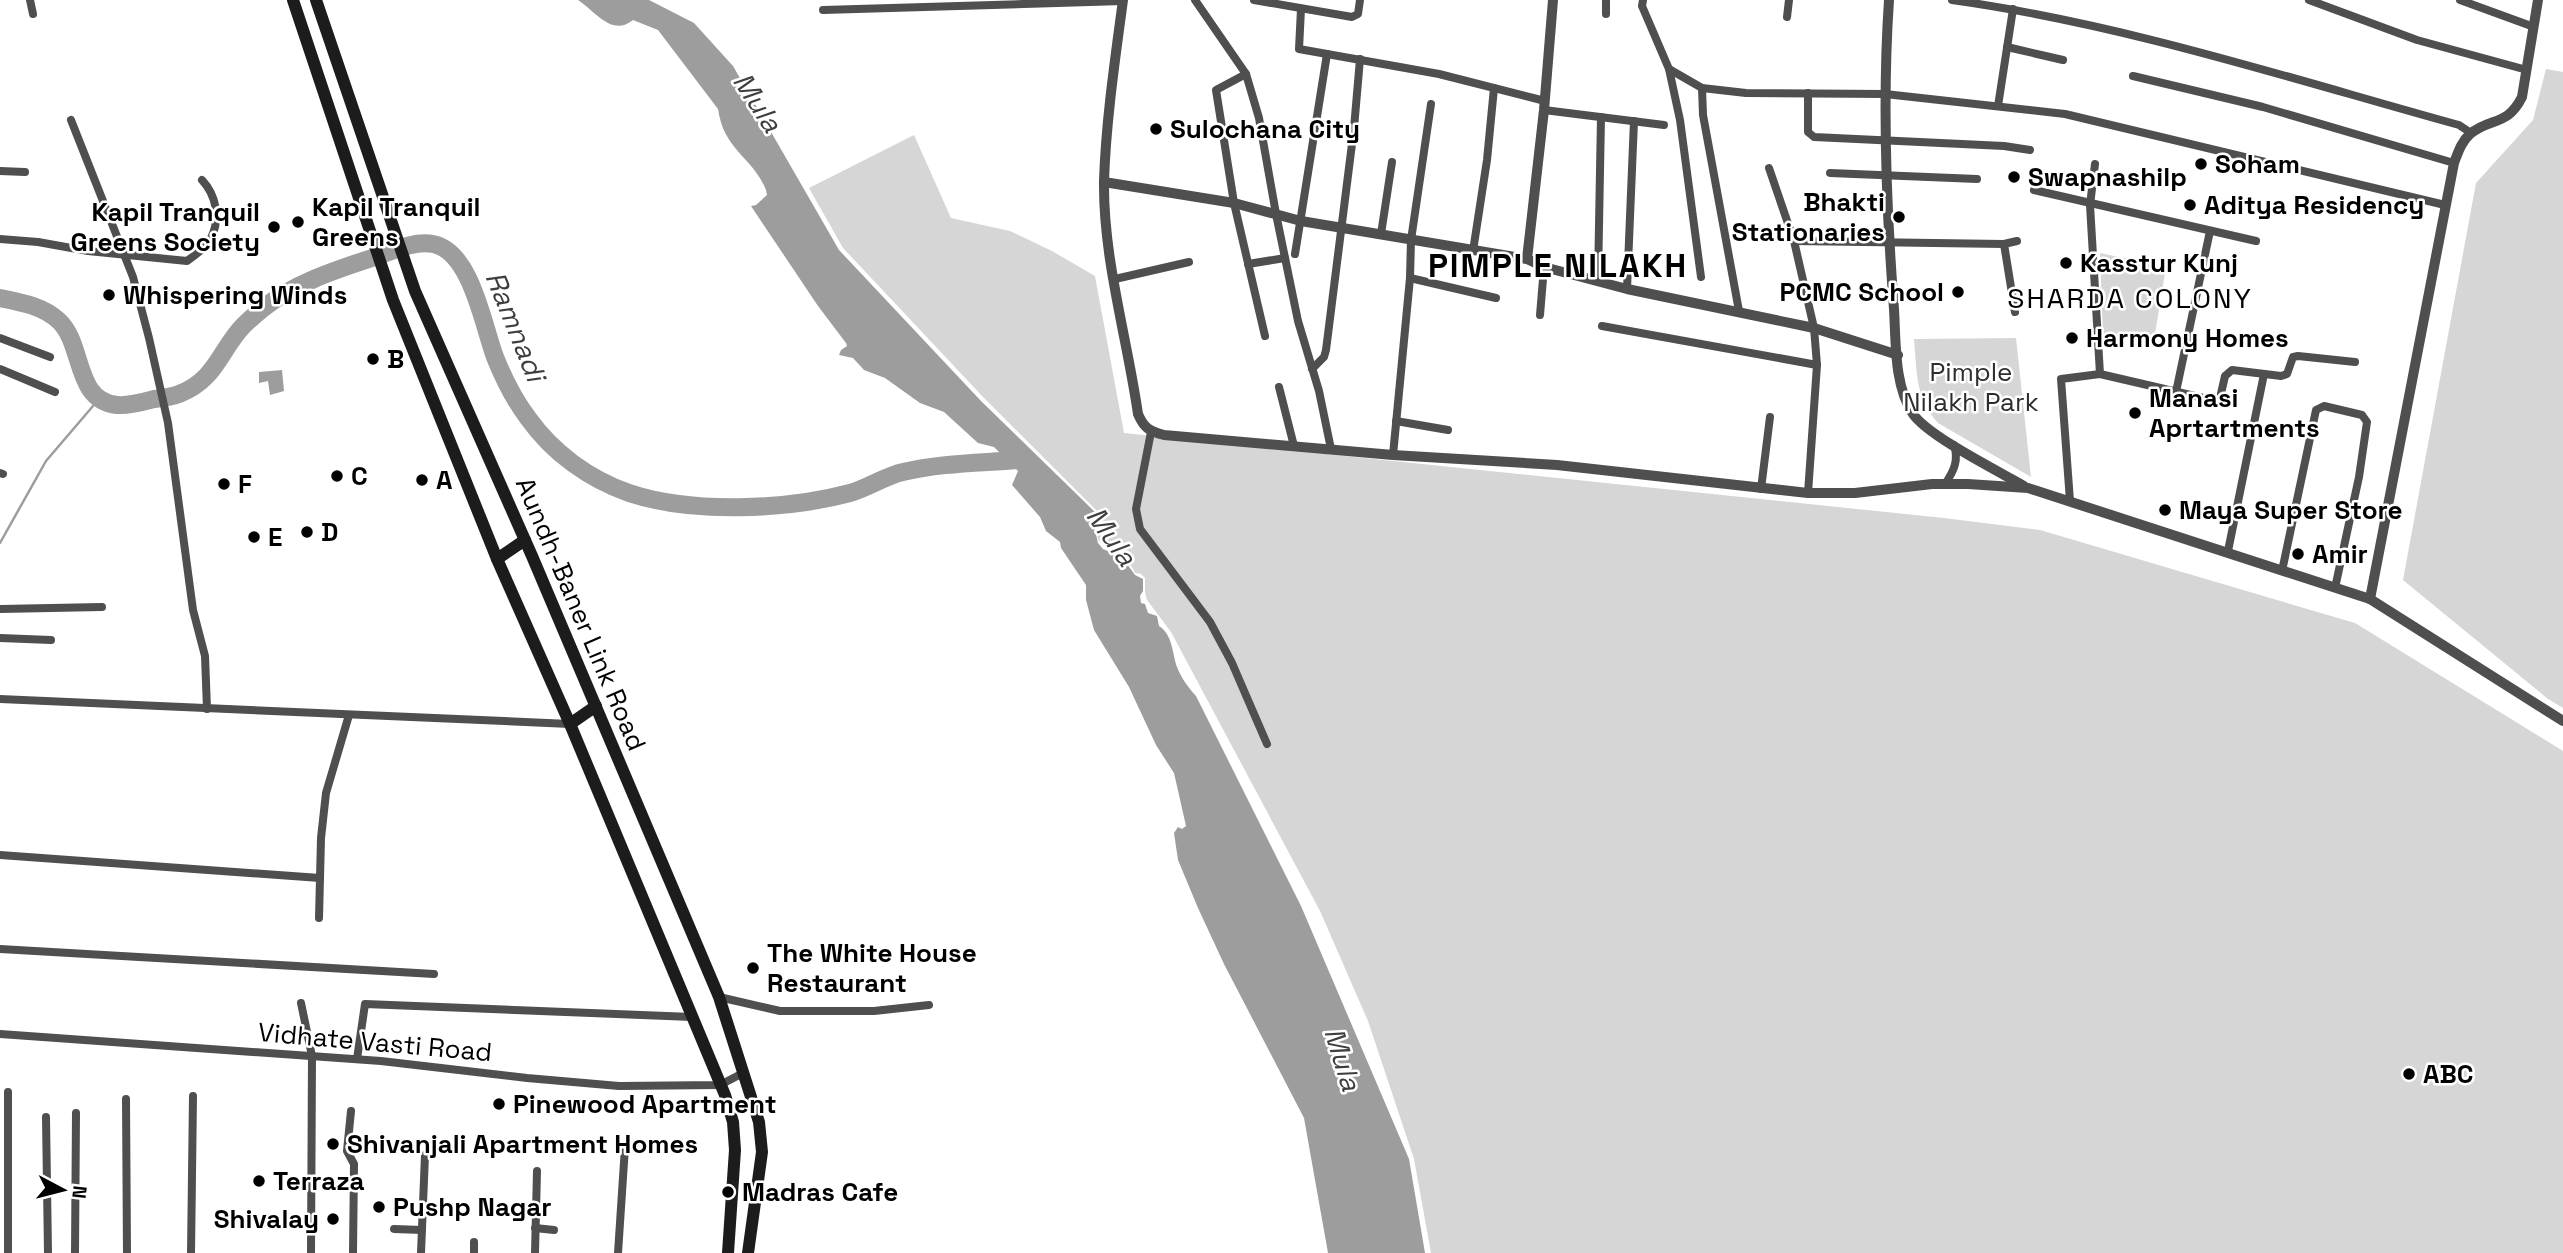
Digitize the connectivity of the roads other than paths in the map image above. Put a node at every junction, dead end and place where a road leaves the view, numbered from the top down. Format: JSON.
{"nodes":[{"id":1,"x":30,"y":0,"type":"edge"},
{"id":2,"x":293,"y":0,"type":"edge"},
{"id":3,"x":316,"y":0,"type":"edge"},
{"id":4,"x":1195,"y":0,"type":"edge"},
{"id":5,"x":1254,"y":0,"type":"edge"},
{"id":6,"x":1360,"y":0,"type":"edge"},
{"id":7,"x":1553,"y":0,"type":"edge"},
{"id":8,"x":1606,"y":0,"type":"edge"},
{"id":9,"x":1643,"y":0,"type":"edge"},
{"id":10,"x":1789,"y":0,"type":"edge"},
{"id":11,"x":1889,"y":0,"type":"edge"},
{"id":12,"x":1952,"y":0,"type":"edge"},
{"id":13,"x":2309,"y":0,"type":"edge"},
{"id":14,"x":2460,"y":0,"type":"edge"},
{"id":15,"x":2538,"y":0,"type":"edge"},
{"id":16,"x":1123,"y":1,"type":"edge"},
{"id":17,"x":1301,"y":9,"type":"junction"},
{"id":18,"x":2014,"y":9,"type":"junction"},
{"id":19,"x":823,"y":10,"type":"dead end"},
{"id":20,"x":33,"y":14,"type":"dead end"},
{"id":21,"x":1606,"y":14,"type":"dead end"},
{"id":22,"x":1787,"y":17,"type":"dead end"},
{"id":23,"x":2534,"y":27,"type":"junction"},
{"id":24,"x":2007,"y":47,"type":"junction"},
{"id":25,"x":1327,"y":54,"type":"junction"},
{"id":26,"x":1360,"y":59,"type":"junction"},
{"id":27,"x":2063,"y":60,"type":"dead end"},
{"id":28,"x":1669,"y":69,"type":"junction"},
{"id":29,"x":2527,"y":70,"type":"junction"},
{"id":30,"x":1246,"y":74,"type":"junction"},
{"id":31,"x":2133,"y":76,"type":"dead end"},
{"id":32,"x":1494,"y":88,"type":"junction"},
{"id":33,"x":1702,"y":88,"type":"junction"},
{"id":34,"x":1808,"y":93,"type":"junction"},
{"id":35,"x":1885,"y":94,"type":"junction"},
{"id":36,"x":1430,"y":104,"type":"dead end"},
{"id":37,"x":1545,"y":105,"type":"junction"},
{"id":38,"x":1998,"y":106,"type":"junction"},
{"id":39,"x":1601,"y":117,"type":"junction"},
{"id":40,"x":71,"y":120,"type":"dead end"},
{"id":41,"x":1634,"y":121,"type":"junction"},
{"id":42,"x":1664,"y":125,"type":"dead end"},
{"id":43,"x":2471,"y":133,"type":"junction"},
{"id":44,"x":1885,"y":140,"type":"junction"},
{"id":45,"x":2030,"y":150,"type":"dead end"},
{"id":46,"x":1392,"y":162,"type":"dead end"},
{"id":47,"x":2454,"y":163,"type":"junction"},
{"id":48,"x":2095,"y":164,"type":"dead end"},
{"id":49,"x":1769,"y":168,"type":"dead end"},
{"id":50,"x":0,"y":172,"type":"edge"},
{"id":51,"x":24,"y":172,"type":"dead end"},
{"id":52,"x":1830,"y":173,"type":"dead end"},
{"id":53,"x":1886,"y":174,"type":"junction"},
{"id":54,"x":1977,"y":179,"type":"dead end"},
{"id":55,"x":202,"y":180,"type":"dead end"},
{"id":56,"x":1104,"y":182,"type":"junction"},
{"id":57,"x":2034,"y":190,"type":"dead end"},
{"id":58,"x":1234,"y":203,"type":"junction"},
{"id":59,"x":2090,"y":205,"type":"junction"},
{"id":60,"x":2445,"y":205,"type":"junction"},
{"id":61,"x":1276,"y":214,"type":"junction"},
{"id":62,"x":1301,"y":221,"type":"junction"},
{"id":63,"x":1341,"y":228,"type":"junction"},
{"id":64,"x":2210,"y":231,"type":"junction"},
{"id":65,"x":1381,"y":234,"type":"junction"},
{"id":66,"x":0,"y":240,"type":"edge"},
{"id":67,"x":1411,"y":240,"type":"junction"},
{"id":68,"x":1794,"y":241,"type":"junction"},
{"id":69,"x":2017,"y":241,"type":"dead end"},
{"id":70,"x":2256,"y":241,"type":"dead end"},
{"id":71,"x":1889,"y":242,"type":"junction"},
{"id":72,"x":2004,"y":244,"type":"junction"},
{"id":73,"x":1472,"y":251,"type":"junction"},
{"id":74,"x":1295,"y":254,"type":"dead end"},
{"id":75,"x":124,"y":255,"type":"junction"},
{"id":76,"x":1285,"y":258,"type":"junction"},
{"id":77,"x":1527,"y":259,"type":"junction"},
{"id":78,"x":1189,"y":262,"type":"dead end"},
{"id":79,"x":1248,"y":264,"type":"junction"},
{"id":80,"x":1544,"y":267,"type":"junction"},
{"id":81,"x":1701,"y":277,"type":"dead end"},
{"id":82,"x":1410,"y":278,"type":"junction"},
{"id":83,"x":1115,"y":279,"type":"junction"},
{"id":84,"x":1598,"y":280,"type":"junction"},
{"id":85,"x":1627,"y":289,"type":"junction"},
{"id":86,"x":1496,"y":298,"type":"dead end"},
{"id":87,"x":1739,"y":311,"type":"junction"},
{"id":88,"x":2015,"y":312,"type":"dead end"},
{"id":89,"x":1540,"y":315,"type":"dead end"},
{"id":90,"x":1602,"y":326,"type":"dead end"},
{"id":91,"x":1814,"y":328,"type":"junction"},
{"id":92,"x":1265,"y":336,"type":"dead end"},
{"id":93,"x":0,"y":338,"type":"edge"},
{"id":94,"x":1898,"y":355,"type":"junction"},
{"id":95,"x":50,"y":358,"type":"dead end"},
{"id":96,"x":2355,"y":362,"type":"dead end"},
{"id":97,"x":1817,"y":365,"type":"junction"},
{"id":98,"x":0,"y":369,"type":"edge"},
{"id":99,"x":1312,"y":369,"type":"junction"},
{"id":100,"x":2100,"y":374,"type":"junction"},
{"id":101,"x":2264,"y":374,"type":"junction"},
{"id":102,"x":1279,"y":387,"type":"dead end"},
{"id":103,"x":55,"y":392,"type":"dead end"},
{"id":104,"x":2176,"y":392,"type":"junction"},
{"id":105,"x":1770,"y":417,"type":"dead end"},
{"id":106,"x":1396,"y":421,"type":"junction"},
{"id":107,"x":1448,"y":430,"type":"dead end"},
{"id":108,"x":1152,"y":432,"type":"junction"},
{"id":109,"x":1954,"y":445,"type":"junction"},
{"id":110,"x":1294,"y":446,"type":"junction"},
{"id":111,"x":1331,"y":449,"type":"junction"},
{"id":112,"x":1393,"y":455,"type":"junction"},
{"id":113,"x":1945,"y":484,"type":"junction"},
{"id":114,"x":2028,"y":488,"type":"junction"},
{"id":115,"x":1761,"y":489,"type":"junction"},
{"id":116,"x":1808,"y":493,"type":"junction"},
{"id":117,"x":2070,"y":501,"type":"junction"},
{"id":118,"x":525,"y":540,"type":"junction"},
{"id":119,"x":2228,"y":551,"type":"junction"},
{"id":120,"x":497,"y":559,"type":"junction"},
{"id":121,"x":2282,"y":571,"type":"junction"},
{"id":122,"x":2335,"y":588,"type":"junction"},
{"id":123,"x":2370,"y":599,"type":"junction"},
{"id":124,"x":102,"y":607,"type":"dead end"},
{"id":125,"x":0,"y":609,"type":"edge"},
{"id":126,"x":0,"y":638,"type":"edge"},
{"id":127,"x":51,"y":640,"type":"dead end"},
{"id":128,"x":0,"y":699,"type":"edge"},
{"id":129,"x":596,"y":706,"type":"junction"},
{"id":130,"x":207,"y":709,"type":"junction"},
{"id":131,"x":349,"y":715,"type":"junction"},
{"id":132,"x":2563,"y":721,"type":"edge"},
{"id":133,"x":570,"y":724,"type":"junction"},
{"id":134,"x":1267,"y":744,"type":"dead end"},
{"id":135,"x":0,"y":855,"type":"edge"},
{"id":136,"x":320,"y":878,"type":"junction"},
{"id":137,"x":319,"y":918,"type":"dead end"},
{"id":138,"x":0,"y":949,"type":"edge"},
{"id":139,"x":434,"y":974,"type":"dead end"},
{"id":140,"x":719,"y":997,"type":"junction"},
{"id":141,"x":301,"y":1003,"type":"dead end"},
{"id":142,"x":929,"y":1005,"type":"dead end"},
{"id":143,"x":692,"y":1017,"type":"junction"},
{"id":144,"x":0,"y":1034,"type":"edge"},
{"id":145,"x":312,"y":1056,"type":"junction"},
{"id":146,"x":357,"y":1059,"type":"junction"},
{"id":147,"x":743,"y":1073,"type":"junction"},
{"id":148,"x":720,"y":1085,"type":"junction"},
{"id":149,"x":8,"y":1091,"type":"dead end"},
{"id":150,"x":193,"y":1096,"type":"dead end"},
{"id":151,"x":126,"y":1099,"type":"dead end"},
{"id":152,"x":351,"y":1111,"type":"dead end"},
{"id":153,"x":76,"y":1113,"type":"dead end"},
{"id":154,"x":46,"y":1118,"type":"dead end"},
{"id":155,"x":625,"y":1147,"type":"dead end"},
{"id":156,"x":425,"y":1155,"type":"dead end"},
{"id":157,"x":537,"y":1171,"type":"dead end"},
{"id":158,"x":394,"y":1228,"type":"dead end"},
{"id":159,"x":536,"y":1228,"type":"junction"},
{"id":160,"x":422,"y":1230,"type":"junction"},
{"id":161,"x":554,"y":1230,"type":"dead end"},
{"id":162,"x":474,"y":1242,"type":"dead end"},
{"id":163,"x":8,"y":1253,"type":"edge"},
{"id":164,"x":48,"y":1253,"type":"edge"},
{"id":165,"x":75,"y":1253,"type":"edge"},
{"id":166,"x":127,"y":1253,"type":"edge"},
{"id":167,"x":191,"y":1253,"type":"edge"},
{"id":168,"x":311,"y":1253,"type":"edge"},
{"id":169,"x":353,"y":1253,"type":"edge"},
{"id":170,"x":421,"y":1253,"type":"edge"},
{"id":171,"x":474,"y":1253,"type":"edge"},
{"id":172,"x":535,"y":1253,"type":"edge"},
{"id":173,"x":618,"y":1253,"type":"edge"},
{"id":174,"x":728,"y":1253,"type":"edge"},
{"id":175,"x":748,"y":1253,"type":"edge"}],
"edges":[{"from":1,"to":20,"type":"street"},
{"from":2,"to":120,"type":"main road","name":"Aundh-Baner Link Road"},
{"from":3,"to":118,"type":"main road","name":"Aundh-Baner Link Road"},
{"from":4,"to":30,"type":"street"},
{"from":5,"to":17,"type":"street"},
{"from":6,"to":17,"type":"street"},
{"from":7,"to":37,"type":"street"},
{"from":8,"to":21,"type":"street"},
{"from":9,"to":28,"type":"street"},
{"from":10,"to":22,"type":"street"},
{"from":11,"to":35,"type":"street"},
{"from":12,"to":18,"type":"street"},
{"from":13,"to":29,"type":"street"},
{"from":14,"to":23,"type":"street"},
{"from":15,"to":23,"type":"street"},
{"from":16,"to":19,"type":"street"},
{"from":16,"to":56,"type":"street"},
{"from":17,"to":25,"type":"street"},
{"from":18,"to":24,"type":"street"},
{"from":18,"to":43,"type":"street"},
{"from":23,"to":29,"type":"street"},
{"from":24,"to":27,"type":"street"},
{"from":24,"to":38,"type":"street"},
{"from":25,"to":26,"type":"street"},
{"from":25,"to":62,"type":"street"},
{"from":26,"to":32,"type":"street"},
{"from":26,"to":63,"type":"street"},
{"from":28,"to":33,"type":"street"},
{"from":28,"to":81,"type":"street"},
{"from":29,"to":43,"type":"street"},
{"from":30,"to":58,"type":"street"},
{"from":30,"to":61,"type":"street"},
{"from":31,"to":47,"type":"street"},
{"from":32,"to":37,"type":"street"},
{"from":32,"to":73,"type":"street"},
{"from":33,"to":34,"type":"street"},
{"from":33,"to":87,"type":"street"},
{"from":34,"to":35,"type":"street"},
{"from":34,"to":44,"type":"street"},
{"from":35,"to":38,"type":"street"},
{"from":35,"to":44,"type":"street"},
{"from":36,"to":67,"type":"street"},
{"from":37,"to":39,"type":"street"},
{"from":37,"to":77,"type":"street"},
{"from":38,"to":60,"type":"street"},
{"from":39,"to":41,"type":"street"},
{"from":39,"to":84,"type":"street"},
{"from":40,"to":75,"type":"street"},
{"from":41,"to":42,"type":"street"},
{"from":41,"to":85,"type":"street"},
{"from":43,"to":47,"type":"street"},
{"from":44,"to":45,"type":"street"},
{"from":44,"to":53,"type":"street"},
{"from":46,"to":65,"type":"street"},
{"from":47,"to":60,"type":"street"},
{"from":48,"to":59,"type":"street"},
{"from":49,"to":68,"type":"street"},
{"from":50,"to":51,"type":"street"},
{"from":52,"to":53,"type":"street"},
{"from":53,"to":54,"type":"street"},
{"from":53,"to":71,"type":"street"},
{"from":55,"to":75,"type":"street"},
{"from":56,"to":58,"type":"street"},
{"from":56,"to":83,"type":"street"},
{"from":57,"to":59,"type":"street"},
{"from":58,"to":61,"type":"street"},
{"from":58,"to":79,"type":"street"},
{"from":59,"to":64,"type":"street"},
{"from":59,"to":100,"type":"street"},
{"from":60,"to":123,"type":"street"},
{"from":61,"to":62,"type":"street"},
{"from":61,"to":76,"type":"street"},
{"from":62,"to":63,"type":"street"},
{"from":62,"to":74,"type":"street"},
{"from":63,"to":65,"type":"street"},
{"from":63,"to":99,"type":"street"},
{"from":64,"to":70,"type":"street"},
{"from":64,"to":104,"type":"street"},
{"from":65,"to":67,"type":"street"},
{"from":66,"to":75,"type":"street"},
{"from":67,"to":73,"type":"street"},
{"from":67,"to":82,"type":"street"},
{"from":68,"to":71,"type":"street"},
{"from":68,"to":91,"type":"street"},
{"from":69,"to":72,"type":"street"},
{"from":71,"to":72,"type":"street"},
{"from":71,"to":94,"type":"street"},
{"from":72,"to":88,"type":"street"},
{"from":73,"to":77,"type":"street"},
{"from":75,"to":130,"type":"street"},
{"from":76,"to":79,"type":"street"},
{"from":76,"to":99,"type":"street"},
{"from":77,"to":80,"type":"street"},
{"from":78,"to":83,"type":"street"},
{"from":79,"to":92,"type":"street"},
{"from":80,"to":84,"type":"street"},
{"from":80,"to":89,"type":"street"},
{"from":82,"to":86,"type":"street"},
{"from":82,"to":106,"type":"street"},
{"from":83,"to":108,"type":"street"},
{"from":84,"to":85,"type":"street"},
{"from":85,"to":87,"type":"street"},
{"from":87,"to":91,"type":"street"},
{"from":90,"to":97,"type":"street"},
{"from":91,"to":94,"type":"street"},
{"from":91,"to":97,"type":"street"},
{"from":93,"to":95,"type":"street"},
{"from":94,"to":109,"type":"street"},
{"from":96,"to":101,"type":"street"},
{"from":97,"to":116,"type":"street"},
{"from":98,"to":103,"type":"street"},
{"from":99,"to":111,"type":"street"},
{"from":100,"to":104,"type":"street"},
{"from":100,"to":117,"type":"street"},
{"from":101,"to":104,"type":"street"},
{"from":101,"to":119,"type":"street"},
{"from":102,"to":110,"type":"street"},
{"from":105,"to":115,"type":"street"},
{"from":106,"to":107,"type":"street"},
{"from":106,"to":112,"type":"street"},
{"from":108,"to":110,"type":"street"},
{"from":108,"to":134,"type":"street"},
{"from":109,"to":113,"type":"street"},
{"from":109,"to":114,"type":"street"},
{"from":110,"to":111,"type":"street"},
{"from":111,"to":112,"type":"street"},
{"from":112,"to":115,"type":"street"},
{"from":113,"to":114,"type":"street"},
{"from":113,"to":116,"type":"street"},
{"from":114,"to":117,"type":"street"},
{"from":115,"to":116,"type":"street"},
{"from":117,"to":119,"type":"street"},
{"from":118,"to":120,"type":"main road"},
{"from":118,"to":129,"type":"main road","name":"Aundh-Baner Link Road"},
{"from":119,"to":121,"type":"street"},
{"from":120,"to":133,"type":"main road","name":"Aundh-Baner Link Road"},
{"from":121,"to":122,"type":"street"},
{"from":121,"to":122,"type":"street"},
{"from":122,"to":123,"type":"street"},
{"from":123,"to":132,"type":"street"},
{"from":124,"to":125,"type":"street"},
{"from":126,"to":127,"type":"street"},
{"from":128,"to":130,"type":"street"},
{"from":129,"to":133,"type":"main road"},
{"from":129,"to":140,"type":"main road","name":"Aundh-Baner Link Road"},
{"from":130,"to":131,"type":"street"},
{"from":131,"to":133,"type":"street"},
{"from":131,"to":136,"type":"street"},
{"from":133,"to":143,"type":"main road","name":"Aundh-Baner Link Road"},
{"from":135,"to":136,"type":"street"},
{"from":136,"to":137,"type":"street"},
{"from":138,"to":139,"type":"street"},
{"from":140,"to":142,"type":"street"},
{"from":140,"to":147,"type":"main road","name":"Aundh-Baner Link Road"},
{"from":141,"to":145,"type":"street"},
{"from":143,"to":146,"type":"street"},
{"from":143,"to":148,"type":"main road","name":"Aundh-Baner Link Road"},
{"from":144,"to":145,"type":"street","name":"Vidhate Vasti Road"},
{"from":145,"to":146,"type":"street","name":"Vidhate Vasti Road"},
{"from":145,"to":168,"type":"street"},
{"from":146,"to":148,"type":"street","name":"Vidhate Vasti Road"},
{"from":147,"to":148,"type":"street","name":"Vidhate Vasti Road"},
{"from":147,"to":175,"type":"main road","name":"Aundh-Baner Link Road"},
{"from":148,"to":174,"type":"main road","name":"Aundh-Baner Link Road"},
{"from":149,"to":163,"type":"street"},
{"from":150,"to":167,"type":"street"},
{"from":151,"to":166,"type":"street"},
{"from":152,"to":169,"type":"street"},
{"from":153,"to":165,"type":"street"},
{"from":154,"to":164,"type":"street"},
{"from":155,"to":173,"type":"street"},
{"from":156,"to":160,"type":"street"},
{"from":157,"to":159,"type":"street"},
{"from":158,"to":160,"type":"street"},
{"from":159,"to":161,"type":"street"},
{"from":159,"to":172,"type":"street"},
{"from":160,"to":170,"type":"street"},
{"from":162,"to":171,"type":"street"}]}
